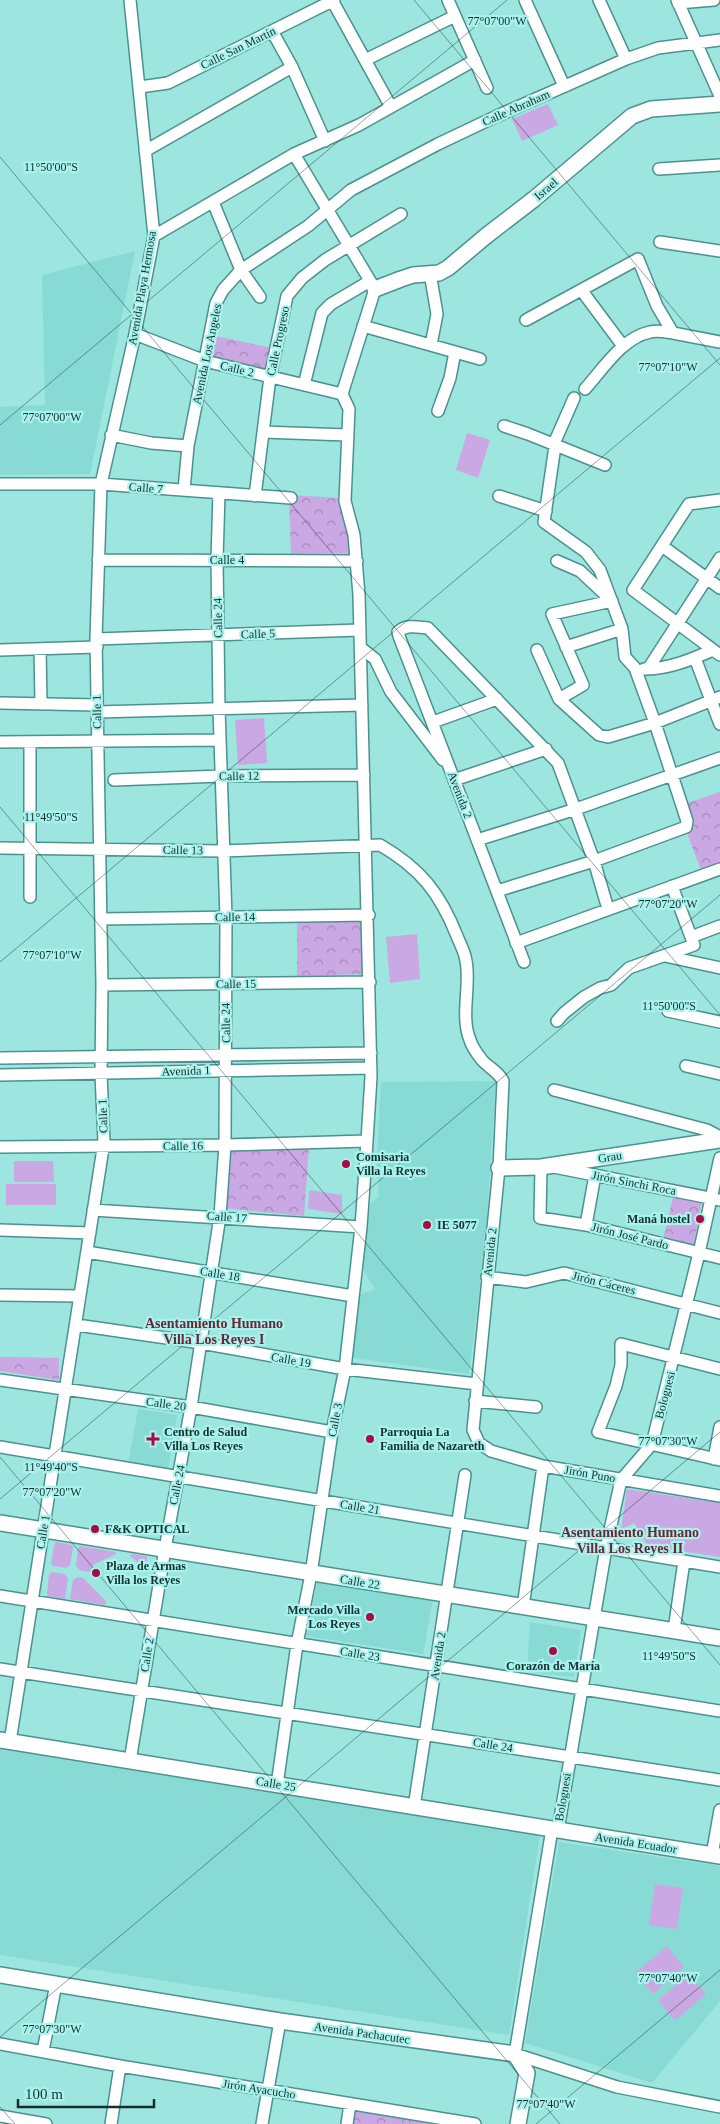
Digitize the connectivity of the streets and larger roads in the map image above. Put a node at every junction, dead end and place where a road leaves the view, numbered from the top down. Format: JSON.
{"nodes":[{"id":1,"x":130,"y":0,"type":"edge"},
{"id":2,"x":333,"y":0,"type":"edge"},
{"id":3,"x":448,"y":0,"type":"edge"},
{"id":4,"x":525,"y":0,"type":"edge"},
{"id":5,"x":600,"y":0,"type":"edge"},
{"id":6,"x":714,"y":0,"type":"edge"},
{"id":7,"x":678,"y":2,"type":"edge"},
{"id":8,"x":455,"y":16,"type":"junction"},
{"id":9,"x":272,"y":31,"type":"junction"},
{"id":10,"x":720,"y":40,"type":"edge"},
{"id":11,"x":696,"y":42,"type":"junction"},
{"id":12,"x":626,"y":59,"type":"junction"},
{"id":13,"x":365,"y":60,"type":"junction"},
{"id":14,"x":475,"y":60,"type":"junction"},
{"id":15,"x":292,"y":67,"type":"junction"},
{"id":16,"x":564,"y":86,"type":"junction"},
{"id":17,"x":140,"y":87,"type":"junction"},
{"id":18,"x":487,"y":88,"type":"dead end"},
{"id":19,"x":720,"y":96,"type":"edge"},
{"id":20,"x":720,"y":104,"type":"edge"},
{"id":21,"x":391,"y":107,"type":"junction"},
{"id":22,"x":325,"y":141,"type":"junction"},
{"id":23,"x":145,"y":151,"type":"junction"},
{"id":24,"x":294,"y":154,"type":"junction"},
{"id":25,"x":720,"y":165,"type":"edge"},
{"id":26,"x":660,"y":169,"type":"dead end"},
{"id":27,"x":213,"y":202,"type":"junction"},
{"id":28,"x":328,"y":211,"type":"junction"},
{"id":29,"x":401,"y":214,"type":"dead end"},
{"id":30,"x":154,"y":236,"type":"junction"},
{"id":31,"x":660,"y":242,"type":"dead end"},
{"id":32,"x":348,"y":246,"type":"junction"},
{"id":33,"x":720,"y":251,"type":"edge"},
{"id":34,"x":241,"y":270,"type":"junction"},
{"id":35,"x":430,"y":273,"type":"junction"},
{"id":36,"x":372,"y":285,"type":"junction"},
{"id":37,"x":582,"y":291,"type":"junction"},
{"id":38,"x":260,"y":297,"type":"dead end"},
{"id":39,"x":526,"y":320,"type":"dead end"},
{"id":40,"x":363,"y":326,"type":"junction"},
{"id":41,"x":673,"y":333,"type":"junction"},
{"id":42,"x":135,"y":334,"type":"junction"},
{"id":43,"x":720,"y":342,"type":"edge"},
{"id":44,"x":431,"y":345,"type":"junction"},
{"id":45,"x":623,"y":346,"type":"junction"},
{"id":46,"x":455,"y":352,"type":"junction"},
{"id":47,"x":480,"y":359,"type":"dead end"},
{"id":48,"x":206,"y":361,"type":"junction"},
{"id":49,"x":270,"y":377,"type":"junction"},
{"id":50,"x":304,"y":385,"type":"junction"},
{"id":51,"x":585,"y":389,"type":"dead end"},
{"id":52,"x":342,"y":394,"type":"junction"},
{"id":53,"x":574,"y":398,"type":"dead end"},
{"id":54,"x":438,"y":411,"type":"dead end"},
{"id":55,"x":504,"y":426,"type":"dead end"},
{"id":56,"x":263,"y":432,"type":"junction"},
{"id":57,"x":111,"y":435,"type":"junction"},
{"id":58,"x":348,"y":435,"type":"junction"},
{"id":59,"x":188,"y":446,"type":"junction"},
{"id":60,"x":556,"y":446,"type":"junction"},
{"id":61,"x":605,"y":465,"type":"dead end"},
{"id":62,"x":0,"y":484,"type":"edge"},
{"id":63,"x":101,"y":484,"type":"junction"},
{"id":64,"x":184,"y":490,"type":"junction"},
{"id":65,"x":218,"y":493,"type":"junction"},
{"id":66,"x":255,"y":496,"type":"junction"},
{"id":67,"x":499,"y":496,"type":"dead end"},
{"id":68,"x":291,"y":498,"type":"dead end"},
{"id":69,"x":720,"y":500,"type":"edge"},
{"id":70,"x":546,"y":511,"type":"junction"},
{"id":71,"x":662,"y":546,"type":"junction"},
{"id":72,"x":720,"y":558,"type":"edge"},
{"id":73,"x":98,"y":560,"type":"junction"},
{"id":74,"x":217,"y":560,"type":"junction"},
{"id":75,"x":357,"y":561,"type":"junction"},
{"id":76,"x":557,"y":561,"type":"dead end"},
{"id":77,"x":706,"y":578,"type":"junction"},
{"id":78,"x":720,"y":588,"type":"edge"},
{"id":79,"x":612,"y":601,"type":"junction"},
{"id":80,"x":676,"y":624,"type":"junction"},
{"id":81,"x":622,"y":629,"type":"junction"},
{"id":82,"x":360,"y":630,"type":"junction"},
{"id":83,"x":218,"y":636,"type":"junction"},
{"id":84,"x":97,"y":643,"type":"junction"},
{"id":85,"x":566,"y":647,"type":"junction"},
{"id":86,"x":40,"y":648,"type":"junction"},
{"id":87,"x":361,"y":648,"type":"junction"},
{"id":88,"x":0,"y":650,"type":"edge"},
{"id":89,"x":537,"y":650,"type":"dead end"},
{"id":90,"x":717,"y":652,"type":"edge"},
{"id":91,"x":695,"y":658,"type":"junction"},
{"id":92,"x":635,"y":668,"type":"junction"},
{"id":93,"x":648,"y":669,"type":"junction"},
{"id":94,"x":497,"y":699,"type":"junction"},
{"id":95,"x":559,"y":699,"type":"junction"},
{"id":96,"x":715,"y":699,"type":"edge"},
{"id":97,"x":0,"y":703,"type":"edge"},
{"id":98,"x":41,"y":704,"type":"junction"},
{"id":99,"x":362,"y":705,"type":"junction"},
{"id":100,"x":97,"y":709,"type":"junction"},
{"id":101,"x":219,"y":709,"type":"junction"},
{"id":102,"x":433,"y":722,"type":"junction"},
{"id":103,"x":655,"y":723,"type":"junction"},
{"id":104,"x":720,"y":724,"type":"edge"},
{"id":105,"x":220,"y":740,"type":"junction"},
{"id":106,"x":98,"y":741,"type":"junction"},
{"id":107,"x":0,"y":742,"type":"edge"},
{"id":108,"x":30,"y":742,"type":"junction"},
{"id":109,"x":546,"y":749,"type":"junction"},
{"id":110,"x":720,"y":758,"type":"edge"},
{"id":111,"x":364,"y":775,"type":"junction"},
{"id":112,"x":452,"y":775,"type":"junction"},
{"id":113,"x":671,"y":775,"type":"junction"},
{"id":114,"x":221,"y":776,"type":"junction"},
{"id":115,"x":114,"y":780,"type":"dead end"},
{"id":116,"x":576,"y":809,"type":"junction"},
{"id":117,"x":477,"y":840,"type":"junction"},
{"id":118,"x":366,"y":845,"type":"junction"},
{"id":119,"x":0,"y":848,"type":"edge"},
{"id":120,"x":30,"y":848,"type":"junction"},
{"id":121,"x":100,"y":849,"type":"junction"},
{"id":122,"x":223,"y":850,"type":"junction"},
{"id":123,"x":594,"y":861,"type":"junction"},
{"id":124,"x":720,"y":869,"type":"edge"},
{"id":125,"x":672,"y":886,"type":"junction"},
{"id":126,"x":497,"y":891,"type":"junction"},
{"id":127,"x":30,"y":897,"type":"dead end"},
{"id":128,"x":608,"y":909,"type":"junction"},
{"id":129,"x":368,"y":915,"type":"junction"},
{"id":130,"x":226,"y":917,"type":"junction"},
{"id":131,"x":100,"y":919,"type":"junction"},
{"id":132,"x":720,"y":926,"type":"edge"},
{"id":133,"x":691,"y":937,"type":"junction"},
{"id":134,"x":516,"y":943,"type":"junction"},
{"id":135,"x":663,"y":956,"type":"junction"},
{"id":136,"x":524,"y":962,"type":"dead end"},
{"id":137,"x":720,"y":968,"type":"edge"},
{"id":138,"x":370,"y":982,"type":"junction"},
{"id":139,"x":225,"y":984,"type":"junction"},
{"id":140,"x":102,"y":985,"type":"junction"},
{"id":141,"x":668,"y":1010,"type":"dead end"},
{"id":142,"x":557,"y":1021,"type":"dead end"},
{"id":143,"x":720,"y":1022,"type":"edge"},
{"id":144,"x":371,"y":1053,"type":"junction"},
{"id":145,"x":226,"y":1055,"type":"junction"},
{"id":146,"x":101,"y":1056,"type":"junction"},
{"id":147,"x":0,"y":1058,"type":"edge"},
{"id":148,"x":686,"y":1066,"type":"dead end"},
{"id":149,"x":371,"y":1068,"type":"junction"},
{"id":150,"x":226,"y":1070,"type":"junction"},
{"id":151,"x":101,"y":1074,"type":"junction"},
{"id":152,"x":720,"y":1074,"type":"edge"},
{"id":153,"x":0,"y":1075,"type":"edge"},
{"id":154,"x":500,"y":1075,"type":"joint"},
{"id":155,"x":554,"y":1090,"type":"dead end"},
{"id":156,"x":720,"y":1139,"type":"edge"},
{"id":157,"x":367,"y":1141,"type":"junction"},
{"id":158,"x":225,"y":1145,"type":"junction"},
{"id":159,"x":103,"y":1146,"type":"junction"},
{"id":160,"x":0,"y":1147,"type":"edge"},
{"id":161,"x":720,"y":1158,"type":"edge"},
{"id":162,"x":544,"y":1167,"type":"junction"},
{"id":163,"x":499,"y":1168,"type":"junction"},
{"id":164,"x":595,"y":1175,"type":"junction"},
{"id":165,"x":716,"y":1199,"type":"edge"},
{"id":166,"x":93,"y":1210,"type":"junction"},
{"id":167,"x":220,"y":1216,"type":"junction"},
{"id":168,"x":586,"y":1225,"type":"junction"},
{"id":169,"x":361,"y":1227,"type":"junction"},
{"id":170,"x":0,"y":1230,"type":"edge"},
{"id":171,"x":90,"y":1233,"type":"junction"},
{"id":172,"x":87,"y":1252,"type":"junction"},
{"id":173,"x":699,"y":1253,"type":"junction"},
{"id":174,"x":720,"y":1258,"type":"edge"},
{"id":175,"x":211,"y":1273,"type":"junction"},
{"id":176,"x":487,"y":1277,"type":"junction"},
{"id":177,"x":0,"y":1295,"type":"edge"},
{"id":178,"x":80,"y":1296,"type":"junction"},
{"id":179,"x":353,"y":1296,"type":"junction"},
{"id":180,"x":686,"y":1304,"type":"junction"},
{"id":181,"x":720,"y":1312,"type":"edge"},
{"id":182,"x":77,"y":1326,"type":"junction"},
{"id":183,"x":201,"y":1343,"type":"junction"},
{"id":184,"x":674,"y":1358,"type":"junction"},
{"id":185,"x":720,"y":1369,"type":"edge"},
{"id":186,"x":345,"y":1370,"type":"junction"},
{"id":187,"x":0,"y":1380,"type":"edge"},
{"id":188,"x":477,"y":1384,"type":"junction"},
{"id":189,"x":65,"y":1390,"type":"junction"},
{"id":190,"x":475,"y":1401,"type":"junction"},
{"id":191,"x":191,"y":1407,"type":"junction"},
{"id":192,"x":536,"y":1407,"type":"dead end"},
{"id":193,"x":720,"y":1427,"type":"edge"},
{"id":194,"x":472,"y":1430,"type":"joint"},
{"id":195,"x":332,"y":1432,"type":"junction"},
{"id":196,"x":652,"y":1444,"type":"junction"},
{"id":197,"x":0,"y":1447,"type":"edge"},
{"id":198,"x":55,"y":1456,"type":"junction"},
{"id":199,"x":717,"y":1459,"type":"edge"},
{"id":200,"x":543,"y":1466,"type":"junction"},
{"id":201,"x":465,"y":1475,"type":"dead end"},
{"id":202,"x":178,"y":1476,"type":"junction"},
{"id":203,"x":621,"y":1480,"type":"junction"},
{"id":204,"x":720,"y":1496,"type":"edge"},
{"id":205,"x":321,"y":1500,"type":"junction"},
{"id":206,"x":0,"y":1523,"type":"edge"},
{"id":207,"x":459,"y":1523,"type":"junction"},
{"id":208,"x":43,"y":1530,"type":"junction"},
{"id":209,"x":533,"y":1536,"type":"junction"},
{"id":210,"x":606,"y":1548,"type":"junction"},
{"id":211,"x":165,"y":1549,"type":"junction"},
{"id":212,"x":684,"y":1561,"type":"junction"},
{"id":213,"x":720,"y":1567,"type":"edge"},
{"id":214,"x":311,"y":1574,"type":"junction"},
{"id":215,"x":0,"y":1596,"type":"edge"},
{"id":216,"x":447,"y":1596,"type":"junction"},
{"id":217,"x":32,"y":1601,"type":"junction"},
{"id":218,"x":523,"y":1607,"type":"junction"},
{"id":219,"x":594,"y":1617,"type":"junction"},
{"id":220,"x":153,"y":1621,"type":"junction"},
{"id":221,"x":674,"y":1630,"type":"junction"},
{"id":222,"x":720,"y":1638,"type":"edge"},
{"id":223,"x":297,"y":1644,"type":"junction"},
{"id":224,"x":436,"y":1666,"type":"junction"},
{"id":225,"x":0,"y":1669,"type":"edge"},
{"id":226,"x":21,"y":1672,"type":"junction"},
{"id":227,"x":582,"y":1689,"type":"junction"},
{"id":228,"x":142,"y":1691,"type":"junction"},
{"id":229,"x":720,"y":1712,"type":"edge"},
{"id":230,"x":288,"y":1713,"type":"junction"},
{"id":231,"x":425,"y":1735,"type":"junction"},
{"id":232,"x":5,"y":1741,"type":"edge"},
{"id":233,"x":570,"y":1757,"type":"junction"},
{"id":234,"x":130,"y":1761,"type":"junction"},
{"id":235,"x":720,"y":1780,"type":"edge"},
{"id":236,"x":277,"y":1785,"type":"junction"},
{"id":237,"x":414,"y":1807,"type":"junction"},
{"id":238,"x":720,"y":1810,"type":"edge"},
{"id":239,"x":555,"y":1829,"type":"junction"},
{"id":240,"x":716,"y":1856,"type":"edge"},
{"id":241,"x":0,"y":1975,"type":"edge"},
{"id":242,"x":56,"y":1984,"type":"junction"},
{"id":243,"x":280,"y":2021,"type":"junction"},
{"id":244,"x":0,"y":2044,"type":"edge"},
{"id":245,"x":43,"y":2051,"type":"junction"},
{"id":246,"x":515,"y":2054,"type":"junction"},
{"id":247,"x":120,"y":2066,"type":"junction"},
{"id":248,"x":268,"y":2090,"type":"junction"},
{"id":249,"x":350,"y":2104,"type":"junction"},
{"id":250,"x":720,"y":2108,"type":"edge"},
{"id":251,"x":0,"y":2116,"type":"edge"},
{"id":252,"x":446,"y":2122,"type":"edge"},
{"id":253,"x":46,"y":2124,"type":"edge"},
{"id":254,"x":111,"y":2124,"type":"edge"},
{"id":255,"x":262,"y":2124,"type":"edge"},
{"id":256,"x":347,"y":2124,"type":"edge"},
{"id":257,"x":474,"y":2124,"type":"edge"},
{"id":258,"x":518,"y":2124,"type":"edge"}],
"edges":[{"from":1,"to":17,"type":"street","name":"Avenida Playa Hermosa"},
{"from":2,"to":9,"type":"street","name":"Calle San Martín"},
{"from":2,"to":13,"type":"street"},
{"from":3,"to":8,"type":"street"},
{"from":4,"to":16,"type":"street"},
{"from":5,"to":12,"type":"street"},
{"from":6,"to":7,"type":"street"},
{"from":7,"to":11,"type":"street"},
{"from":8,"to":13,"type":"street"},
{"from":8,"to":14,"type":"street"},
{"from":9,"to":15,"type":"street"},
{"from":9,"to":17,"type":"street","name":"Calle San Martín"},
{"from":10,"to":11,"type":"street","name":"Calle Abraham"},
{"from":11,"to":12,"type":"street","name":"Calle Abraham"},
{"from":11,"to":19,"type":"street"},
{"from":12,"to":16,"type":"street","name":"Calle Abraham"},
{"from":13,"to":21,"type":"street"},
{"from":14,"to":18,"type":"street"},
{"from":14,"to":21,"type":"street"},
{"from":15,"to":22,"type":"street"},
{"from":15,"to":23,"type":"street"},
{"from":16,"to":28,"type":"street","name":"Calle Abraham"},
{"from":17,"to":23,"type":"street","name":"Avenida Playa Hermosa"},
{"from":20,"to":35,"type":"street","name":"Israel"},
{"from":21,"to":22,"type":"street"},
{"from":22,"to":24,"type":"street"},
{"from":23,"to":30,"type":"street","name":"Avenida Playa Hermosa"},
{"from":24,"to":27,"type":"street"},
{"from":24,"to":28,"type":"street"},
{"from":25,"to":26,"type":"street"},
{"from":27,"to":30,"type":"street"},
{"from":27,"to":34,"type":"street"},
{"from":28,"to":32,"type":"street"},
{"from":28,"to":34,"type":"street","name":"Avenida Los Angeles"},
{"from":29,"to":32,"type":"street","name":"Calle Progreso"},
{"from":30,"to":42,"type":"street","name":"Avenida Playa Hermosa"},
{"from":31,"to":33,"type":"street"},
{"from":32,"to":36,"type":"street"},
{"from":32,"to":49,"type":"street","name":"Calle Progreso"},
{"from":34,"to":38,"type":"street"},
{"from":34,"to":48,"type":"street","name":"Avenida Los Angeles"},
{"from":35,"to":36,"type":"street","name":"Israel"},
{"from":35,"to":44,"type":"street"},
{"from":36,"to":40,"type":"street"},
{"from":36,"to":50,"type":"street"},
{"from":37,"to":39,"type":"street"},
{"from":37,"to":41,"type":"street"},
{"from":37,"to":45,"type":"street"},
{"from":40,"to":44,"type":"street"},
{"from":40,"to":52,"type":"street"},
{"from":41,"to":43,"type":"street"},
{"from":41,"to":45,"type":"street"},
{"from":42,"to":48,"type":"street","name":"Calle 2"},
{"from":42,"to":57,"type":"street","name":"Avenida Playa Hermosa"},
{"from":44,"to":46,"type":"street"},
{"from":45,"to":51,"type":"street"},
{"from":46,"to":47,"type":"street"},
{"from":46,"to":54,"type":"street"},
{"from":48,"to":49,"type":"street","name":"Calle 2"},
{"from":48,"to":59,"type":"street","name":"Avenida Los Angeles"},
{"from":49,"to":50,"type":"street","name":"Calle 2"},
{"from":49,"to":56,"type":"street","name":"Calle Progreso"},
{"from":50,"to":52,"type":"street","name":"Calle 2"},
{"from":52,"to":58,"type":"street","name":"Calle 3"},
{"from":53,"to":60,"type":"street"},
{"from":55,"to":60,"type":"street"},
{"from":56,"to":58,"type":"street"},
{"from":56,"to":66,"type":"street","name":"Calle Progreso"},
{"from":57,"to":59,"type":"street"},
{"from":57,"to":63,"type":"street","name":"Avenida Playa Hermosa"},
{"from":58,"to":75,"type":"street","name":"Calle 3"},
{"from":59,"to":64,"type":"street","name":"Avenida Los Angeles"},
{"from":60,"to":61,"type":"street"},
{"from":60,"to":70,"type":"street"},
{"from":62,"to":63,"type":"street","name":"Calle 7"},
{"from":63,"to":64,"type":"street","name":"Calle 7"},
{"from":63,"to":73,"type":"street","name":"Calle 1"},
{"from":64,"to":65,"type":"street","name":"Calle 7"},
{"from":65,"to":66,"type":"street","name":"Calle 7"},
{"from":65,"to":74,"type":"street","name":"Calle 24"},
{"from":66,"to":68,"type":"street","name":"Calle 7"},
{"from":67,"to":70,"type":"street"},
{"from":69,"to":71,"type":"street"},
{"from":70,"to":79,"type":"street"},
{"from":71,"to":77,"type":"street"},
{"from":71,"to":80,"type":"street"},
{"from":72,"to":77,"type":"street"},
{"from":73,"to":74,"type":"street","name":"Calle 4"},
{"from":73,"to":84,"type":"street","name":"Calle 1"},
{"from":74,"to":75,"type":"street","name":"Calle 4"},
{"from":74,"to":83,"type":"street","name":"Calle 24"},
{"from":75,"to":82,"type":"street","name":"Calle 3"},
{"from":76,"to":79,"type":"street"},
{"from":77,"to":78,"type":"street"},
{"from":77,"to":80,"type":"street"},
{"from":79,"to":81,"type":"street"},
{"from":79,"to":85,"type":"street"},
{"from":80,"to":90,"type":"street"},
{"from":80,"to":93,"type":"street"},
{"from":81,"to":85,"type":"street"},
{"from":81,"to":92,"type":"street"},
{"from":82,"to":83,"type":"street","name":"Calle 5"},
{"from":82,"to":87,"type":"street","name":"Calle 3"},
{"from":83,"to":84,"type":"street","name":"Calle 5"},
{"from":83,"to":101,"type":"street","name":"Calle 24"},
{"from":84,"to":86,"type":"street","name":"Calle 5"},
{"from":84,"to":100,"type":"street","name":"Calle 1"},
{"from":85,"to":95,"type":"street"},
{"from":86,"to":88,"type":"street","name":"Calle 5"},
{"from":86,"to":98,"type":"street"},
{"from":87,"to":99,"type":"street","name":"Calle 3"},
{"from":87,"to":112,"type":"street"},
{"from":89,"to":95,"type":"street"},
{"from":90,"to":91,"type":"street"},
{"from":91,"to":93,"type":"street"},
{"from":91,"to":96,"type":"street"},
{"from":92,"to":93,"type":"street"},
{"from":92,"to":103,"type":"street"},
{"from":94,"to":102,"type":"street"},
{"from":94,"to":102,"type":"street","name":"Avenida 2"},
{"from":94,"to":109,"type":"street"},
{"from":95,"to":103,"type":"street"},
{"from":96,"to":103,"type":"street"},
{"from":96,"to":104,"type":"street"},
{"from":97,"to":98,"type":"street"},
{"from":98,"to":100,"type":"street"},
{"from":99,"to":101,"type":"street"},
{"from":99,"to":111,"type":"street","name":"Calle 3"},
{"from":100,"to":101,"type":"street"},
{"from":100,"to":106,"type":"street","name":"Calle 1"},
{"from":101,"to":105,"type":"street","name":"Calle 24"},
{"from":102,"to":112,"type":"street","name":"Avenida 2"},
{"from":103,"to":113,"type":"street"},
{"from":105,"to":106,"type":"street"},
{"from":105,"to":114,"type":"street","name":"Calle 24"},
{"from":106,"to":108,"type":"street"},
{"from":106,"to":121,"type":"street","name":"Calle 1"},
{"from":107,"to":108,"type":"street"},
{"from":108,"to":120,"type":"street"},
{"from":109,"to":112,"type":"street"},
{"from":109,"to":116,"type":"street"},
{"from":110,"to":113,"type":"street"},
{"from":111,"to":114,"type":"street","name":"Calle 12"},
{"from":111,"to":118,"type":"street","name":"Calle 3"},
{"from":112,"to":117,"type":"street","name":"Avenida 2"},
{"from":113,"to":116,"type":"street"},
{"from":113,"to":123,"type":"street"},
{"from":114,"to":115,"type":"street","name":"Calle 12"},
{"from":114,"to":122,"type":"street","name":"Calle 24"},
{"from":116,"to":117,"type":"street"},
{"from":116,"to":123,"type":"street"},
{"from":117,"to":126,"type":"street","name":"Avenida 2"},
{"from":118,"to":122,"type":"street","name":"Calle 13"},
{"from":118,"to":129,"type":"street","name":"Calle 3"},
{"from":118,"to":154,"type":"street","name":"Calle 13"},
{"from":119,"to":120,"type":"street","name":"Calle 13"},
{"from":120,"to":121,"type":"street","name":"Calle 13"},
{"from":120,"to":127,"type":"street"},
{"from":121,"to":122,"type":"street","name":"Calle 13"},
{"from":121,"to":131,"type":"street","name":"Calle 1"},
{"from":122,"to":130,"type":"street","name":"Calle 24"},
{"from":123,"to":126,"type":"street"},
{"from":123,"to":128,"type":"street"},
{"from":124,"to":125,"type":"street"},
{"from":125,"to":128,"type":"street"},
{"from":125,"to":133,"type":"street"},
{"from":126,"to":134,"type":"street","name":"Avenida 2"},
{"from":128,"to":134,"type":"street"},
{"from":129,"to":130,"type":"street","name":"Calle 14"},
{"from":129,"to":138,"type":"street","name":"Calle 3"},
{"from":130,"to":131,"type":"street","name":"Calle 14"},
{"from":130,"to":139,"type":"street","name":"Calle 24"},
{"from":131,"to":140,"type":"street","name":"Calle 1"},
{"from":132,"to":133,"type":"street"},
{"from":133,"to":135,"type":"street"},
{"from":134,"to":136,"type":"street","name":"Avenida 2"},
{"from":135,"to":137,"type":"street"},
{"from":135,"to":142,"type":"street"},
{"from":138,"to":139,"type":"street","name":"Calle 15"},
{"from":138,"to":144,"type":"street","name":"Calle 3"},
{"from":139,"to":140,"type":"street","name":"Calle 15"},
{"from":139,"to":145,"type":"street","name":"Calle 24"},
{"from":140,"to":146,"type":"street","name":"Calle 1"},
{"from":141,"to":143,"type":"street"},
{"from":144,"to":145,"type":"street","name":"Avenida 1"},
{"from":144,"to":149,"type":"street","name":"Calle 3"},
{"from":145,"to":146,"type":"street","name":"Avenida 1"},
{"from":145,"to":150,"type":"street","name":"Calle 24"},
{"from":146,"to":147,"type":"street","name":"Avenida 1"},
{"from":146,"to":151,"type":"street","name":"Calle 1"},
{"from":148,"to":152,"type":"street"},
{"from":149,"to":150,"type":"street","name":"Avenida 1"},
{"from":149,"to":157,"type":"street","name":"Calle 3"},
{"from":150,"to":151,"type":"street","name":"Avenida 1"},
{"from":150,"to":158,"type":"street","name":"Calle 24"},
{"from":151,"to":153,"type":"street","name":"Avenida 1"},
{"from":151,"to":159,"type":"street","name":"Calle 1"},
{"from":154,"to":163,"type":"street","name":"Avenida 2"},
{"from":155,"to":156,"type":"street"},
{"from":156,"to":162,"type":"street","name":"Grau"},
{"from":157,"to":158,"type":"street","name":"Calle 16"},
{"from":157,"to":169,"type":"street","name":"Calle 3"},
{"from":158,"to":159,"type":"street","name":"Calle 16"},
{"from":158,"to":167,"type":"street","name":"Calle 24"},
{"from":159,"to":160,"type":"street","name":"Calle 16"},
{"from":159,"to":166,"type":"street","name":"Calle 1"},
{"from":161,"to":165,"type":"street","name":"Bolognesi"},
{"from":162,"to":163,"type":"street","name":"Grau"},
{"from":162,"to":164,"type":"street","name":"Jirón Sinchi Roca"},
{"from":162,"to":168,"type":"street","name":"Jirón José Pardo"},
{"from":163,"to":176,"type":"street","name":"Avenida 2"},
{"from":164,"to":165,"type":"street","name":"Jirón Sinchi Roca"},
{"from":164,"to":168,"type":"street"},
{"from":165,"to":173,"type":"street","name":"Bolognesi"},
{"from":166,"to":167,"type":"street","name":"Calle 17"},
{"from":166,"to":171,"type":"street","name":"Calle 1"},
{"from":167,"to":169,"type":"street","name":"Calle 17"},
{"from":167,"to":175,"type":"street","name":"Calle 24"},
{"from":168,"to":173,"type":"street","name":"Jirón José Pardo"},
{"from":169,"to":179,"type":"street","name":"Calle 3"},
{"from":170,"to":171,"type":"street"},
{"from":171,"to":172,"type":"street","name":"Calle 1"},
{"from":172,"to":175,"type":"street","name":"Calle 18"},
{"from":172,"to":178,"type":"street","name":"Calle 1"},
{"from":173,"to":174,"type":"street","name":"Jirón José Pardo"},
{"from":173,"to":180,"type":"street","name":"Bolognesi"},
{"from":175,"to":179,"type":"street","name":"Calle 18"},
{"from":175,"to":183,"type":"street","name":"Calle 24"},
{"from":176,"to":180,"type":"street","name":"Jirón Cáceres"},
{"from":176,"to":188,"type":"street","name":"Avenida 2"},
{"from":177,"to":178,"type":"street"},
{"from":178,"to":182,"type":"street","name":"Calle 1"},
{"from":179,"to":186,"type":"street","name":"Calle 3"},
{"from":180,"to":181,"type":"street","name":"Jirón Cáceres"},
{"from":180,"to":184,"type":"street","name":"Bolognesi"},
{"from":182,"to":183,"type":"street","name":"Calle 19"},
{"from":182,"to":189,"type":"street","name":"Calle 1"},
{"from":183,"to":186,"type":"street","name":"Calle 19"},
{"from":183,"to":191,"type":"street","name":"Calle 24"},
{"from":184,"to":185,"type":"street"},
{"from":184,"to":196,"type":"street","name":"Bolognesi"},
{"from":184,"to":196,"type":"street"},
{"from":186,"to":188,"type":"street","name":"Calle 19"},
{"from":186,"to":195,"type":"street","name":"Calle 3"},
{"from":187,"to":189,"type":"street","name":"Calle 20"},
{"from":188,"to":190,"type":"street","name":"Avenida 2"},
{"from":189,"to":191,"type":"street","name":"Calle 20"},
{"from":189,"to":198,"type":"street","name":"Calle 1"},
{"from":190,"to":192,"type":"street"},
{"from":190,"to":194,"type":"street","name":"Avenida 2"},
{"from":191,"to":195,"type":"street","name":"Calle 20"},
{"from":191,"to":202,"type":"street","name":"Calle 24"},
{"from":193,"to":199,"type":"street"},
{"from":194,"to":200,"type":"street","name":"Jirón Puno"},
{"from":195,"to":205,"type":"street","name":"Calle 3"},
{"from":196,"to":199,"type":"street"},
{"from":196,"to":203,"type":"street","name":"Bolognesi"},
{"from":197,"to":198,"type":"street","name":"Calle 21"},
{"from":198,"to":202,"type":"street","name":"Calle 21"},
{"from":198,"to":208,"type":"street","name":"Calle 1"},
{"from":200,"to":203,"type":"street","name":"Jirón Puno"},
{"from":200,"to":209,"type":"street"},
{"from":201,"to":207,"type":"street","name":"Avenida 2"},
{"from":202,"to":205,"type":"street","name":"Calle 21"},
{"from":202,"to":211,"type":"street","name":"Calle 24"},
{"from":203,"to":204,"type":"street","name":"Jirón Puno"},
{"from":203,"to":210,"type":"street","name":"Bolognesi"},
{"from":205,"to":207,"type":"street","name":"Calle 21"},
{"from":205,"to":214,"type":"street","name":"Calle 3"},
{"from":206,"to":208,"type":"street","name":"Calle 22"},
{"from":207,"to":209,"type":"street","name":"Calle 21"},
{"from":207,"to":216,"type":"street","name":"Avenida 2"},
{"from":208,"to":211,"type":"street","name":"Calle 22"},
{"from":208,"to":217,"type":"street","name":"Calle 1"},
{"from":209,"to":210,"type":"street","name":"Calle 21"},
{"from":209,"to":218,"type":"street"},
{"from":210,"to":212,"type":"street","name":"Calle 21"},
{"from":210,"to":219,"type":"street","name":"Bolognesi"},
{"from":211,"to":214,"type":"street","name":"Calle 22"},
{"from":211,"to":220,"type":"street","name":"Calle 2"},
{"from":212,"to":213,"type":"street","name":"Calle 21"},
{"from":212,"to":221,"type":"street"},
{"from":214,"to":216,"type":"street","name":"Calle 22"},
{"from":214,"to":223,"type":"street","name":"Calle 3"},
{"from":215,"to":217,"type":"street","name":"Calle 23"},
{"from":216,"to":218,"type":"street","name":"Calle 22"},
{"from":216,"to":224,"type":"street","name":"Avenida 2"},
{"from":217,"to":220,"type":"street","name":"Calle 23"},
{"from":217,"to":226,"type":"street","name":"Calle 1"},
{"from":218,"to":219,"type":"street","name":"Calle 22"},
{"from":219,"to":221,"type":"street","name":"Calle 22"},
{"from":219,"to":227,"type":"street","name":"Bolognesi"},
{"from":220,"to":223,"type":"street","name":"Calle 23"},
{"from":220,"to":228,"type":"street","name":"Calle 2"},
{"from":221,"to":222,"type":"street","name":"Calle 22"},
{"from":223,"to":224,"type":"street","name":"Calle 23"},
{"from":223,"to":230,"type":"street","name":"Calle 3"},
{"from":224,"to":227,"type":"street","name":"Calle 23"},
{"from":224,"to":231,"type":"street","name":"Avenida 2"},
{"from":225,"to":226,"type":"street","name":"Calle 24"},
{"from":226,"to":228,"type":"street","name":"Calle 24"},
{"from":226,"to":232,"type":"street","name":"Calle 1"},
{"from":227,"to":229,"type":"street","name":"Calle 23"},
{"from":227,"to":233,"type":"street","name":"Bolognesi"},
{"from":228,"to":230,"type":"street","name":"Calle 24"},
{"from":228,"to":234,"type":"street","name":"Calle 2"},
{"from":230,"to":231,"type":"street","name":"Calle 24"},
{"from":230,"to":236,"type":"street","name":"Calle 3"},
{"from":231,"to":233,"type":"street","name":"Calle 24"},
{"from":231,"to":237,"type":"street","name":"Avenida 2"},
{"from":232,"to":234,"type":"street","name":"Calle 25"},
{"from":233,"to":235,"type":"street","name":"Calle 24"},
{"from":233,"to":239,"type":"street","name":"Bolognesi"},
{"from":234,"to":236,"type":"street","name":"Calle 25"},
{"from":236,"to":237,"type":"street","name":"Calle 25"},
{"from":237,"to":239,"type":"street","name":"Calle 25"},
{"from":238,"to":240,"type":"street"},
{"from":239,"to":240,"type":"street","name":"Avenida Ecuador"},
{"from":239,"to":246,"type":"street","name":"Bolognesi"},
{"from":241,"to":242,"type":"street","name":"Avenida Pachacutec"},
{"from":242,"to":243,"type":"street","name":"Avenida Pachacutec"},
{"from":242,"to":245,"type":"street"},
{"from":243,"to":246,"type":"street","name":"Avenida Pachacutec"},
{"from":243,"to":248,"type":"street"},
{"from":244,"to":245,"type":"street","name":"Jirón Ayacucho"},
{"from":245,"to":247,"type":"street","name":"Jirón Ayacucho"},
{"from":246,"to":250,"type":"street","name":"Avenida Pachacutec"},
{"from":246,"to":258,"type":"street"},
{"from":247,"to":248,"type":"street","name":"Jirón Ayacucho"},
{"from":247,"to":254,"type":"street"},
{"from":248,"to":249,"type":"street","name":"Jirón Ayacucho"},
{"from":248,"to":255,"type":"street"},
{"from":249,"to":252,"type":"street","name":"Jirón Ayacucho"},
{"from":249,"to":256,"type":"street"},
{"from":251,"to":253,"type":"street"},
{"from":252,"to":257,"type":"street","name":"Jirón Ayacucho"}]}
